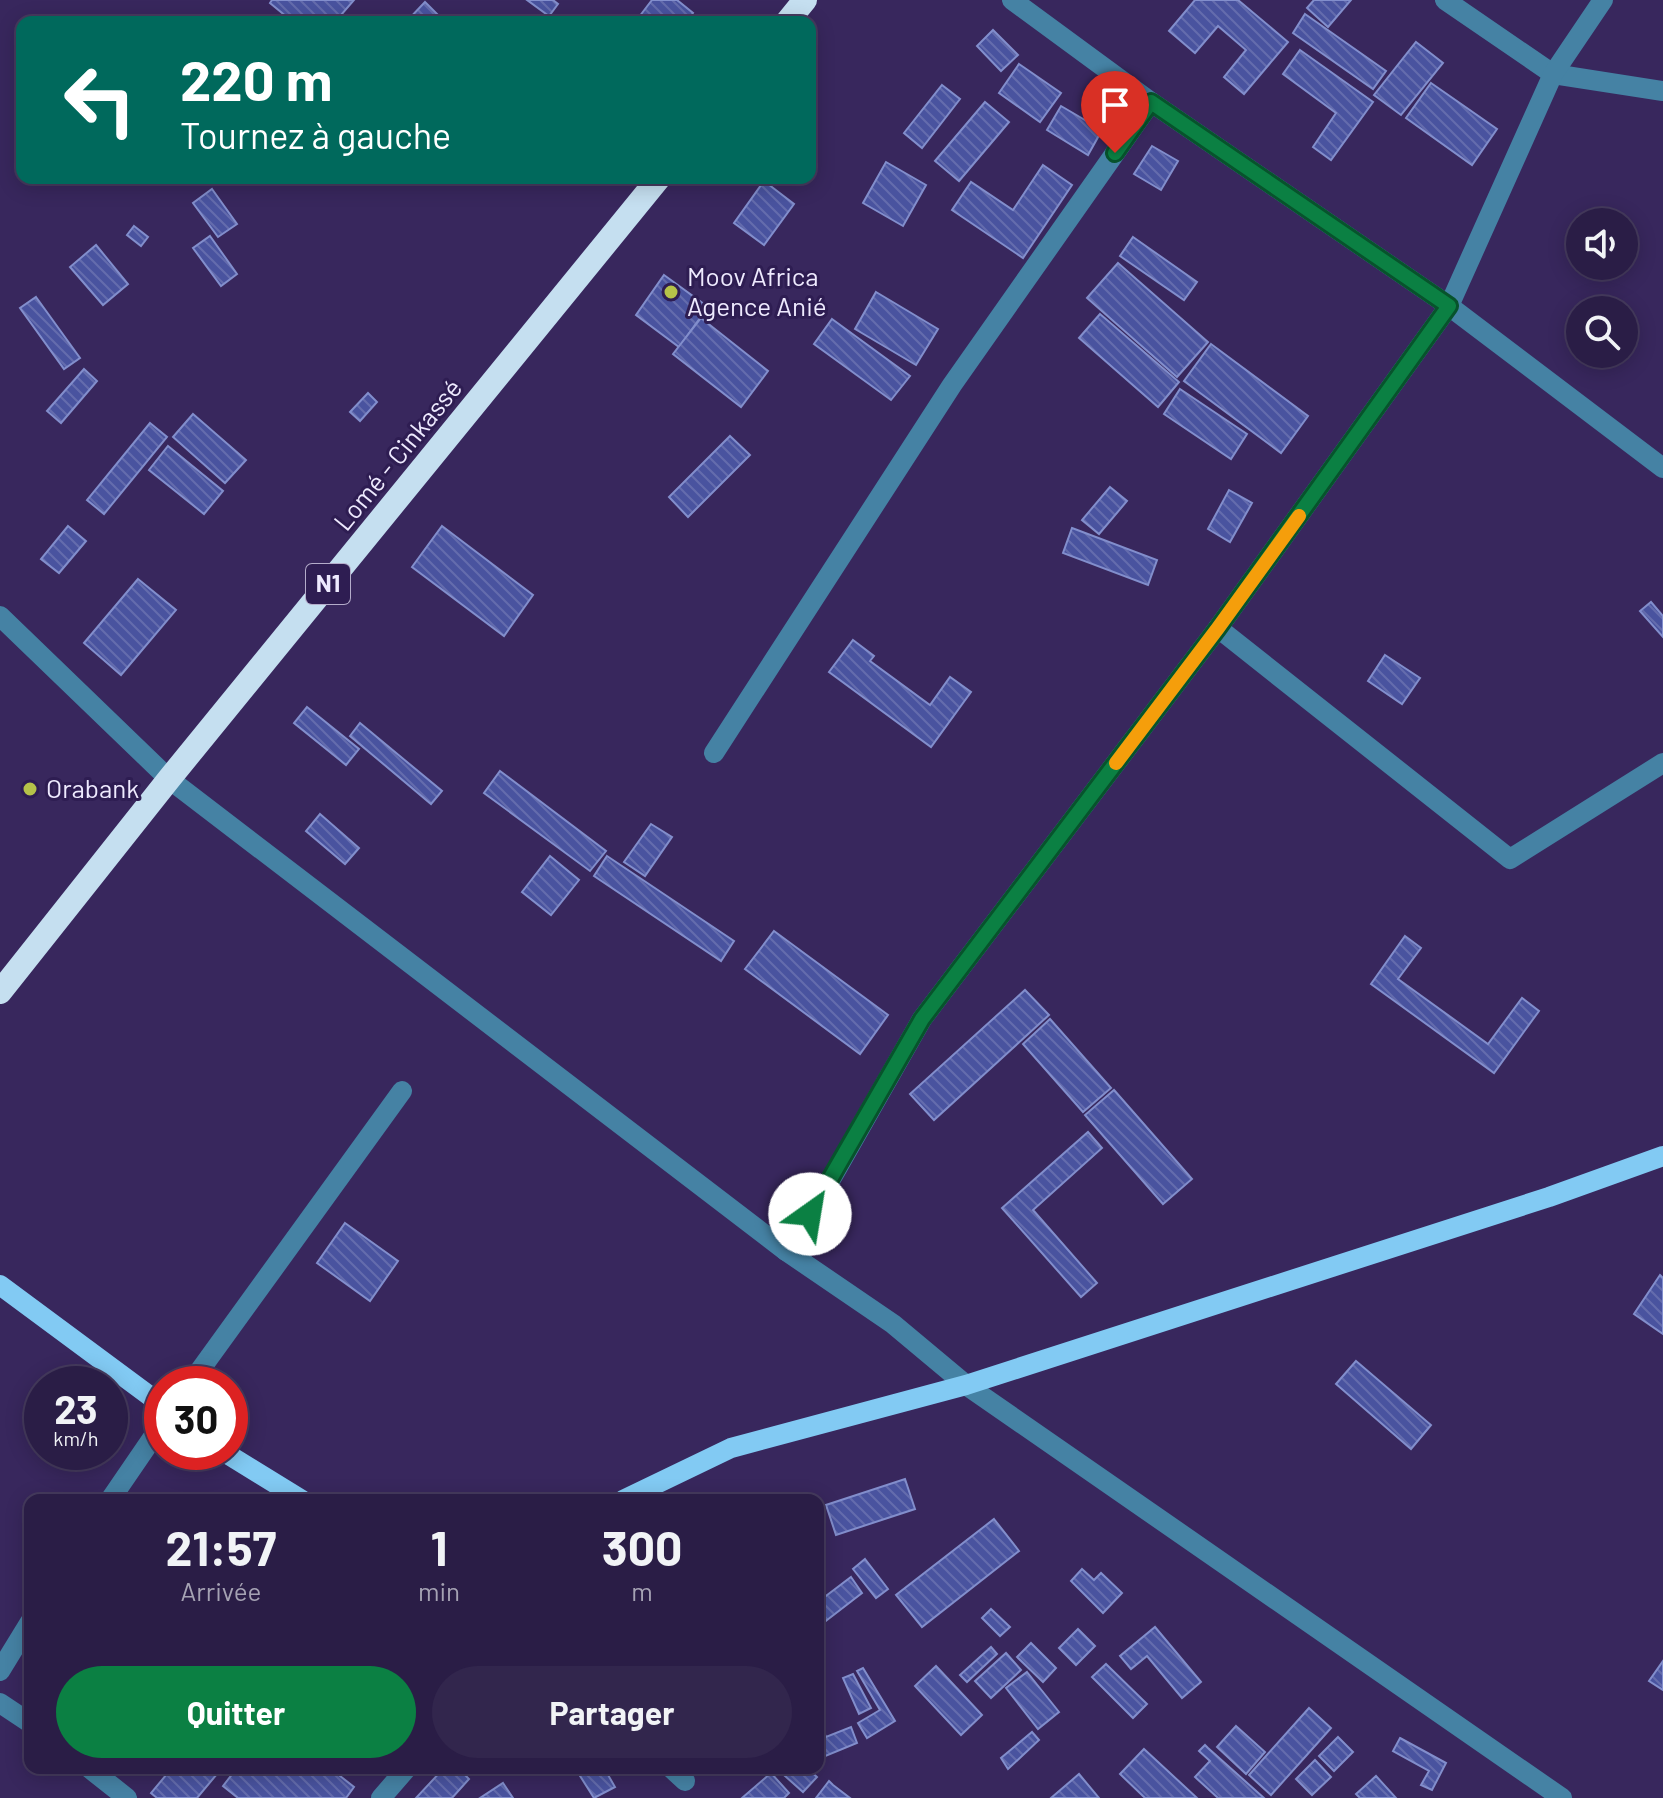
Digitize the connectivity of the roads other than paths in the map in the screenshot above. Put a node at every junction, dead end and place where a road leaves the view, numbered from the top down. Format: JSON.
{"nodes":[{"id":1,"x":805,"y":0,"type":"edge"},
{"id":2,"x":1012,"y":0,"type":"edge"},
{"id":3,"x":1445,"y":0,"type":"edge"},
{"id":4,"x":1603,"y":0,"type":"edge"},
{"id":5,"x":792,"y":16,"type":"edge"},
{"id":6,"x":1553,"y":74,"type":"junction"},
{"id":7,"x":1663,"y":91,"type":"edge"},
{"id":8,"x":1151,"y":102,"type":"junction"},
{"id":9,"x":654,"y":184,"type":"edge"},
{"id":10,"x":1449,"y":306,"type":"junction"},
{"id":11,"x":1663,"y":468,"type":"edge"},
{"id":12,"x":0,"y":616,"type":"edge"},
{"id":13,"x":1218,"y":628,"type":"junction"},
{"id":14,"x":714,"y":753,"type":"dead end"},
{"id":15,"x":1663,"y":763,"type":"edge"},
{"id":16,"x":169,"y":779,"type":"junction"},
{"id":17,"x":0,"y":992,"type":"edge"},
{"id":18,"x":402,"y":1091,"type":"dead end"},
{"id":19,"x":1663,"y":1156,"type":"edge"},
{"id":20,"x":786,"y":1251,"type":"junction"},
{"id":21,"x":0,"y":1285,"type":"edge"},
{"id":22,"x":203,"y":1366,"type":"edge"},
{"id":23,"x":966,"y":1385,"type":"junction"},
{"id":24,"x":144,"y":1392,"type":"edge"},
{"id":25,"x":144,"y":1450,"type":"edge"},
{"id":26,"x":248,"y":1467,"type":"edge"},
{"id":27,"x":114,"y":1494,"type":"edge"},
{"id":28,"x":292,"y":1494,"type":"edge"},
{"id":29,"x":635,"y":1494,"type":"edge"},
{"id":30,"x":24,"y":1632,"type":"edge"},
{"id":31,"x":0,"y":1671,"type":"edge"},
{"id":32,"x":0,"y":1703,"type":"edge"},
{"id":33,"x":24,"y":1719,"type":"edge"},
{"id":34,"x":97,"y":1774,"type":"edge"},
{"id":35,"x":402,"y":1774,"type":"edge"},
{"id":36,"x":127,"y":1798,"type":"edge"},
{"id":37,"x":381,"y":1798,"type":"edge"},
{"id":38,"x":1562,"y":1798,"type":"edge"}],
"edges":[{"from":1,"to":5,"type":"highway"},
{"from":2,"to":8,"type":"street"},
{"from":3,"to":6,"type":"street"},
{"from":4,"to":6,"type":"street"},
{"from":6,"to":7,"type":"street"},
{"from":6,"to":10,"type":"street"},
{"from":8,"to":10,"type":"street"},
{"from":8,"to":14,"type":"street"},
{"from":9,"to":16,"type":"highway","name":"Lomé - Cinkassé","number":"N1"},
{"from":10,"to":11,"type":"street"},
{"from":10,"to":13,"type":"street"},
{"from":12,"to":16,"type":"street"},
{"from":13,"to":15,"type":"street"},
{"from":13,"to":20,"type":"street"},
{"from":16,"to":17,"type":"highway","name":"Lomé - Cinkassé","number":"N1"},
{"from":16,"to":20,"type":"street"},
{"from":18,"to":22,"type":"street"},
{"from":19,"to":23,"type":"main road"},
{"from":20,"to":23,"type":"street"},
{"from":21,"to":24,"type":"main road"},
{"from":23,"to":29,"type":"main road"},
{"from":23,"to":38,"type":"street"},
{"from":25,"to":27,"type":"street"},
{"from":26,"to":28,"type":"main road"},
{"from":30,"to":31,"type":"street"},
{"from":32,"to":33,"type":"street"},
{"from":34,"to":36,"type":"street"},
{"from":35,"to":37,"type":"street"}]}
